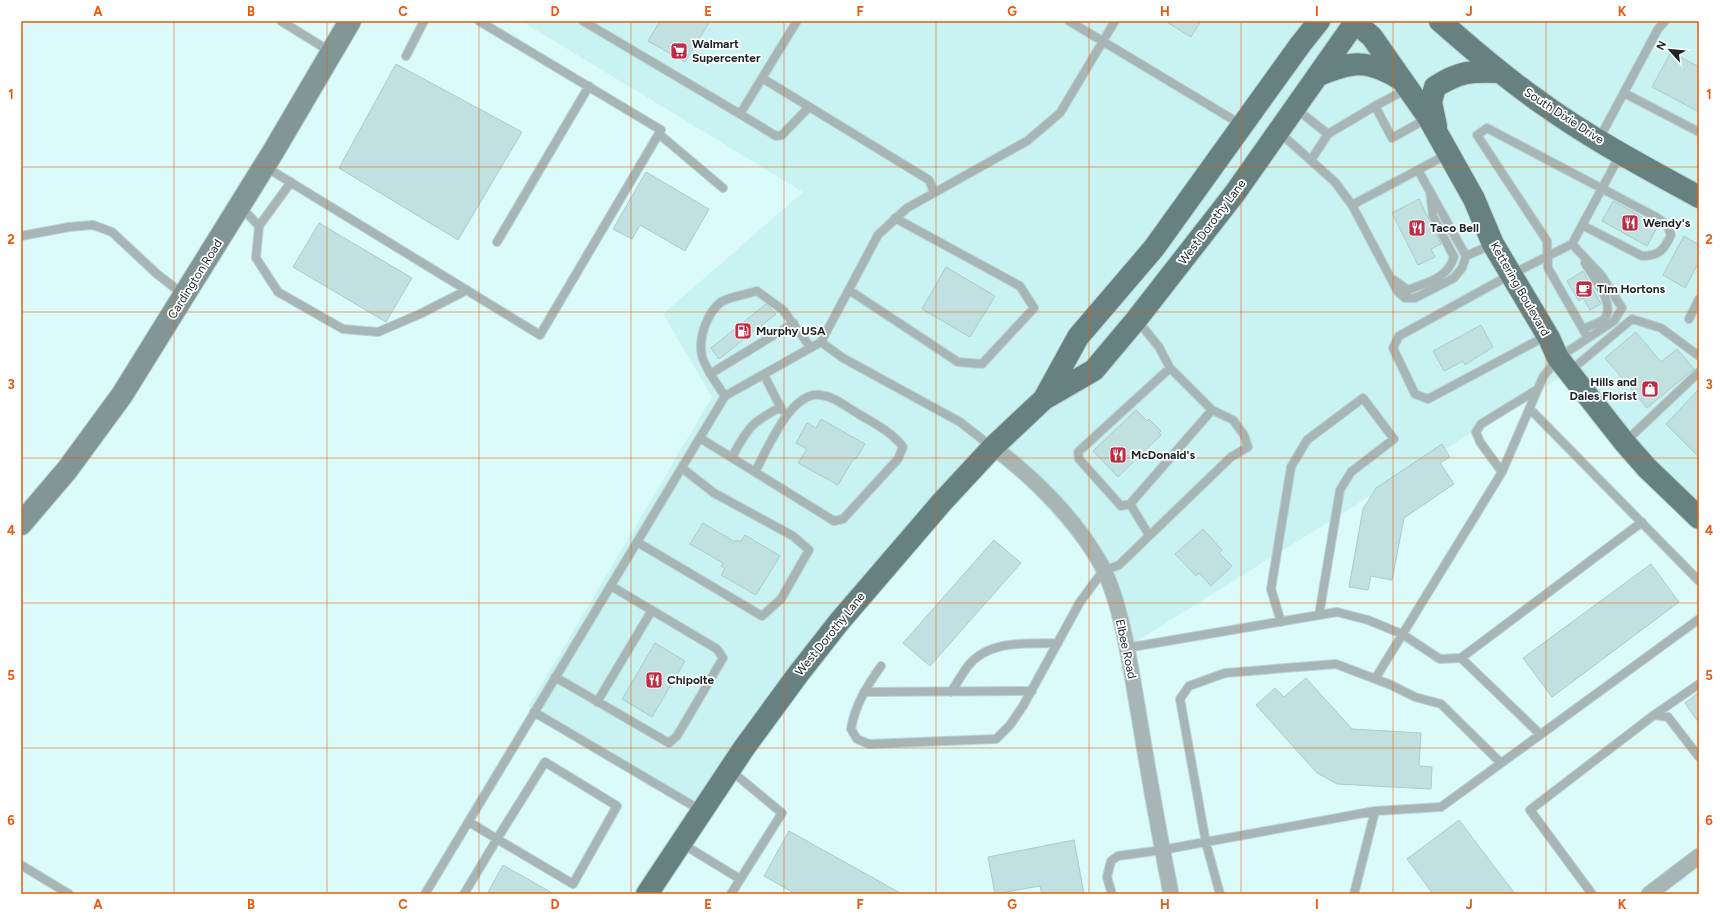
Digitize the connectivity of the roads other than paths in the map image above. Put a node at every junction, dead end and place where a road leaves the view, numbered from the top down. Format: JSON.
{"nodes":[{"id":1,"x":281,"y":21,"type":"edge"},
{"id":2,"x":350,"y":21,"type":"edge"},
{"id":3,"x":424,"y":21,"type":"edge"},
{"id":4,"x":479,"y":21,"type":"edge"},
{"id":5,"x":583,"y":21,"type":"edge"},
{"id":6,"x":797,"y":21,"type":"edge"},
{"id":7,"x":1069,"y":21,"type":"edge"},
{"id":8,"x":1115,"y":21,"type":"edge"},
{"id":9,"x":1309,"y":21,"type":"edge"},
{"id":10,"x":1319,"y":21,"type":"edge"},
{"id":11,"x":1355,"y":21,"type":"edge"},
{"id":12,"x":1665,"y":21,"type":"edge"},
{"id":13,"x":1444,"y":24,"type":"edge"},
{"id":14,"x":1103,"y":41,"type":"junction"},
{"id":15,"x":1300,"y":45,"type":"junction"},
{"id":16,"x":332,"y":52,"type":"junction"},
{"id":17,"x":406,"y":56,"type":"dead end"},
{"id":18,"x":1500,"y":72,"type":"junction"},
{"id":19,"x":1317,"y":76,"type":"junction"},
{"id":20,"x":762,"y":78,"type":"junction"},
{"id":21,"x":1406,"y":85,"type":"junction"},
{"id":22,"x":588,"y":86,"type":"junction"},
{"id":23,"x":1624,"y":93,"type":"junction"},
{"id":24,"x":1375,"y":106,"type":"junction"},
{"id":25,"x":810,"y":107,"type":"junction"},
{"id":26,"x":1295,"y":108,"type":"junction"},
{"id":27,"x":740,"y":114,"type":"junction"},
{"id":28,"x":1433,"y":121,"type":"junction"},
{"id":29,"x":1242,"y":125,"type":"junction"},
{"id":30,"x":1279,"y":131,"type":"junction"},
{"id":31,"x":1699,"y":132,"type":"edge"},
{"id":32,"x":659,"y":134,"type":"junction"},
{"id":33,"x":1328,"y":134,"type":"junction"},
{"id":34,"x":1599,"y":140,"type":"junction"},
{"id":35,"x":1621,"y":153,"type":"junction"},
{"id":36,"x":1449,"y":154,"type":"junction"},
{"id":37,"x":1311,"y":160,"type":"junction"},
{"id":38,"x":264,"y":166,"type":"junction"},
{"id":39,"x":1418,"y":170,"type":"junction"},
{"id":40,"x":290,"y":182,"type":"junction"},
{"id":41,"x":723,"y":188,"type":"dead end"},
{"id":42,"x":1602,"y":188,"type":"junction"},
{"id":43,"x":1430,"y":191,"type":"junction"},
{"id":44,"x":934,"y":192,"type":"junction"},
{"id":45,"x":1699,"y":197,"type":"edge"},
{"id":46,"x":240,"y":205,"type":"junction"},
{"id":47,"x":1352,"y":205,"type":"junction"},
{"id":48,"x":896,"y":218,"type":"junction"},
{"id":49,"x":1582,"y":225,"type":"junction"},
{"id":50,"x":259,"y":226,"type":"junction"},
{"id":51,"x":21,"y":236,"type":"edge"},
{"id":52,"x":497,"y":242,"type":"dead end"},
{"id":53,"x":1493,"y":244,"type":"junction"},
{"id":54,"x":1572,"y":244,"type":"junction"},
{"id":55,"x":1578,"y":251,"type":"junction"},
{"id":56,"x":1466,"y":256,"type":"junction"},
{"id":57,"x":1547,"y":257,"type":"junction"},
{"id":58,"x":1389,"y":275,"type":"junction"},
{"id":59,"x":1510,"y":275,"type":"junction"},
{"id":60,"x":467,"y":290,"type":"junction"},
{"id":61,"x":849,"y":290,"type":"junction"},
{"id":62,"x":184,"y":296,"type":"junction"},
{"id":63,"x":1699,"y":299,"type":"edge"},
{"id":64,"x":1689,"y":319,"type":"dead end"},
{"id":65,"x":1136,"y":320,"type":"junction"},
{"id":66,"x":794,"y":324,"type":"junction"},
{"id":67,"x":1583,"y":329,"type":"junction"},
{"id":68,"x":1547,"y":335,"type":"junction"},
{"id":69,"x":1588,"y":338,"type":"junction"},
{"id":70,"x":821,"y":342,"type":"junction"},
{"id":71,"x":811,"y":348,"type":"junction"},
{"id":72,"x":1699,"y":356,"type":"edge"},
{"id":73,"x":1564,"y":365,"type":"junction"},
{"id":74,"x":1170,"y":368,"type":"junction"},
{"id":75,"x":1699,"y":372,"type":"edge"},
{"id":76,"x":710,"y":374,"type":"junction"},
{"id":77,"x":764,"y":375,"type":"junction"},
{"id":78,"x":1538,"y":389,"type":"junction"},
{"id":79,"x":725,"y":396,"type":"junction"},
{"id":80,"x":1044,"y":399,"type":"junction"},
{"id":81,"x":781,"y":407,"type":"junction"},
{"id":82,"x":1530,"y":409,"type":"junction"},
{"id":83,"x":1212,"y":410,"type":"junction"},
{"id":84,"x":786,"y":416,"type":"junction"},
{"id":85,"x":700,"y":438,"type":"junction"},
{"id":86,"x":1625,"y":443,"type":"junction"},
{"id":87,"x":993,"y":447,"type":"junction"},
{"id":88,"x":732,"y":457,"type":"junction"},
{"id":89,"x":682,"y":468,"type":"junction"},
{"id":90,"x":755,"y":472,"type":"junction"},
{"id":91,"x":1502,"y":472,"type":"junction"},
{"id":92,"x":1130,"y":504,"type":"junction"},
{"id":93,"x":1698,"y":514,"type":"edge"},
{"id":94,"x":1642,"y":522,"type":"junction"},
{"id":95,"x":21,"y":524,"type":"edge"},
{"id":96,"x":1149,"y":535,"type":"junction"},
{"id":97,"x":637,"y":542,"type":"junction"},
{"id":98,"x":1103,"y":571,"type":"junction"},
{"id":99,"x":1699,"y":581,"type":"edge"},
{"id":100,"x":610,"y":586,"type":"junction"},
{"id":101,"x":652,"y":610,"type":"junction"},
{"id":102,"x":1319,"y":615,"type":"junction"},
{"id":103,"x":1699,"y":619,"type":"edge"},
{"id":104,"x":1281,"y":622,"type":"junction"},
{"id":105,"x":1402,"y":634,"type":"junction"},
{"id":106,"x":1058,"y":643,"type":"junction"},
{"id":107,"x":1126,"y":648,"type":"junction"},
{"id":108,"x":1461,"y":658,"type":"junction"},
{"id":109,"x":881,"y":666,"type":"dead end"},
{"id":110,"x":555,"y":677,"type":"junction"},
{"id":111,"x":1375,"y":679,"type":"junction"},
{"id":112,"x":1699,"y":684,"type":"edge"},
{"id":113,"x":1032,"y":691,"type":"junction"},
{"id":114,"x":864,"y":692,"type":"junction"},
{"id":115,"x":951,"y":692,"type":"junction"},
{"id":116,"x":597,"y":702,"type":"junction"},
{"id":117,"x":534,"y":712,"type":"junction"},
{"id":118,"x":1654,"y":715,"type":"junction"},
{"id":119,"x":1540,"y":734,"type":"junction"},
{"id":120,"x":1699,"y":757,"type":"edge"},
{"id":121,"x":1501,"y":763,"type":"junction"},
{"id":122,"x":729,"y":770,"type":"junction"},
{"id":123,"x":702,"y":811,"type":"junction"},
{"id":124,"x":1375,"y":811,"type":"junction"},
{"id":125,"x":469,"y":822,"type":"junction"},
{"id":126,"x":497,"y":839,"type":"junction"},
{"id":127,"x":1206,"y":842,"type":"junction"},
{"id":128,"x":681,"y":843,"type":"junction"},
{"id":129,"x":1162,"y":850,"type":"junction"},
{"id":130,"x":1699,"y":856,"type":"edge"},
{"id":131,"x":21,"y":865,"type":"edge"},
{"id":132,"x":740,"y":879,"type":"junction"},
{"id":133,"x":69,"y":894,"type":"edge"},
{"id":134,"x":425,"y":894,"type":"edge"},
{"id":135,"x":464,"y":894,"type":"edge"},
{"id":136,"x":647,"y":894,"type":"edge"},
{"id":137,"x":731,"y":894,"type":"edge"},
{"id":138,"x":1112,"y":894,"type":"edge"},
{"id":139,"x":1171,"y":894,"type":"edge"},
{"id":140,"x":1220,"y":894,"type":"edge"},
{"id":141,"x":1354,"y":894,"type":"edge"},
{"id":142,"x":1592,"y":894,"type":"edge"},
{"id":143,"x":1649,"y":894,"type":"edge"}],
"edges":[{"from":1,"to":16,"type":"lane"},
{"from":2,"to":16,"type":"street","name":"Cardington Road"},
{"from":3,"to":17,"type":"lane"},
{"from":4,"to":22,"type":"lane"},
{"from":5,"to":27,"type":"lane"},
{"from":6,"to":20,"type":"lane"},
{"from":7,"to":14,"type":"lane"},
{"from":8,"to":14,"type":"lane"},
{"from":9,"to":15,"type":"main road"},
{"from":10,"to":15,"type":"main road","name":"West Dorothy Lane"},
{"from":11,"to":19,"type":"main road","name":"West Dorothy Lane"},
{"from":11,"to":21,"type":"main road","name":"Kettering Boulevard"},
{"from":12,"to":23,"type":"lane"},
{"from":13,"to":18,"type":"main road","name":"South Dixie Drive"},
{"from":14,"to":29,"type":"lane"},
{"from":14,"to":44,"type":"lane"},
{"from":15,"to":29,"type":"main road","name":"West Dorothy Lane"},
{"from":16,"to":38,"type":"street","name":"Cardington Road"},
{"from":18,"to":28,"type":"main road"},
{"from":18,"to":34,"type":"main road","name":"South Dixie Drive"},
{"from":19,"to":21,"type":"main road"},
{"from":19,"to":26,"type":"main road","name":"West Dorothy Lane"},
{"from":20,"to":25,"type":"lane"},
{"from":20,"to":27,"type":"lane"},
{"from":21,"to":24,"type":"lane"},
{"from":21,"to":28,"type":"main road","name":"Kettering Boulevard"},
{"from":22,"to":32,"type":"lane"},
{"from":22,"to":52,"type":"lane"},
{"from":23,"to":31,"type":"lane"},
{"from":23,"to":34,"type":"lane"},
{"from":24,"to":28,"type":"lane"},
{"from":24,"to":33,"type":"lane"},
{"from":25,"to":27,"type":"lane"},
{"from":25,"to":44,"type":"lane"},
{"from":26,"to":30,"type":"main road","name":"West Dorothy Lane"},
{"from":26,"to":33,"type":"lane"},
{"from":28,"to":36,"type":"main road","name":"Kettering Boulevard"},
{"from":29,"to":80,"type":"main road","name":"West Dorothy Lane"},
{"from":30,"to":37,"type":"lane"},
{"from":30,"to":65,"type":"main road","name":"West Dorothy Lane"},
{"from":32,"to":41,"type":"lane"},
{"from":32,"to":60,"type":"lane"},
{"from":33,"to":37,"type":"lane"},
{"from":34,"to":35,"type":"main road","name":"South Dixie Drive"},
{"from":35,"to":42,"type":"lane"},
{"from":35,"to":45,"type":"main road","name":"South Dixie Drive"},
{"from":36,"to":39,"type":"lane"},
{"from":36,"to":53,"type":"main road","name":"Kettering Boulevard"},
{"from":37,"to":47,"type":"lane"},
{"from":38,"to":40,"type":"lane"},
{"from":38,"to":46,"type":"street","name":"Cardington Road"},
{"from":39,"to":43,"type":"lane"},
{"from":39,"to":47,"type":"lane"},
{"from":40,"to":50,"type":"lane"},
{"from":40,"to":60,"type":"lane"},
{"from":42,"to":49,"type":"lane"},
{"from":42,"to":49,"type":"lane"},
{"from":42,"to":57,"type":"lane"},
{"from":43,"to":56,"type":"lane"},
{"from":43,"to":58,"type":"lane"},
{"from":44,"to":48,"type":"lane"},
{"from":46,"to":50,"type":"lane"},
{"from":46,"to":62,"type":"street","name":"Cardington Road"},
{"from":47,"to":58,"type":"lane"},
{"from":48,"to":61,"type":"lane"},
{"from":48,"to":61,"type":"lane"},
{"from":49,"to":54,"type":"lane"},
{"from":50,"to":60,"type":"lane"},
{"from":51,"to":62,"type":"lane"},
{"from":53,"to":56,"type":"lane"},
{"from":53,"to":59,"type":"main road","name":"Kettering Boulevard"},
{"from":54,"to":55,"type":"lane"},
{"from":54,"to":57,"type":"lane"},
{"from":55,"to":67,"type":"lane"},
{"from":55,"to":69,"type":"lane"},
{"from":56,"to":58,"type":"lane"},
{"from":57,"to":59,"type":"lane"},
{"from":57,"to":67,"type":"lane"},
{"from":59,"to":68,"type":"main road","name":"Kettering Boulevard"},
{"from":59,"to":68,"type":"lane"},
{"from":61,"to":70,"type":"lane"},
{"from":62,"to":95,"type":"street","name":"Cardington Road"},
{"from":63,"to":64,"type":"lane"},
{"from":65,"to":74,"type":"lane"},
{"from":65,"to":80,"type":"main road","name":"West Dorothy Lane"},
{"from":66,"to":71,"type":"lane"},
{"from":66,"to":76,"type":"lane"},
{"from":66,"to":76,"type":"lane"},
{"from":67,"to":69,"type":"lane"},
{"from":68,"to":73,"type":"main road","name":"Kettering Boulevard"},
{"from":69,"to":73,"type":"lane"},
{"from":70,"to":71,"type":"lane"},
{"from":70,"to":87,"type":"lane"},
{"from":71,"to":77,"type":"lane"},
{"from":72,"to":73,"type":"lane"},
{"from":73,"to":78,"type":"lane"},
{"from":73,"to":86,"type":"main road","name":"Kettering Boulevard"},
{"from":74,"to":83,"type":"lane"},
{"from":74,"to":92,"type":"lane"},
{"from":75,"to":86,"type":"lane"},
{"from":76,"to":79,"type":"lane"},
{"from":77,"to":79,"type":"lane"},
{"from":77,"to":81,"type":"lane"},
{"from":78,"to":82,"type":"lane"},
{"from":78,"to":91,"type":"lane"},
{"from":79,"to":85,"type":"lane"},
{"from":80,"to":87,"type":"main road","name":"West Dorothy Lane"},
{"from":81,"to":84,"type":"lane"},
{"from":81,"to":88,"type":"lane"},
{"from":82,"to":91,"type":"lane"},
{"from":82,"to":94,"type":"lane"},
{"from":83,"to":92,"type":"lane"},
{"from":83,"to":96,"type":"lane"},
{"from":84,"to":90,"type":"lane"},
{"from":84,"to":90,"type":"lane"},
{"from":85,"to":88,"type":"lane"},
{"from":85,"to":89,"type":"lane"},
{"from":86,"to":93,"type":"main road","name":"Kettering Boulevard"},
{"from":87,"to":98,"type":"street","name":"Elbee Road"},
{"from":87,"to":122,"type":"main road","name":"West Dorothy Lane"},
{"from":88,"to":90,"type":"lane"},
{"from":89,"to":97,"type":"lane"},
{"from":89,"to":97,"type":"lane"},
{"from":91,"to":105,"type":"lane"},
{"from":92,"to":96,"type":"lane"},
{"from":94,"to":99,"type":"lane"},
{"from":94,"to":108,"type":"lane"},
{"from":96,"to":98,"type":"lane"},
{"from":97,"to":100,"type":"lane"},
{"from":98,"to":106,"type":"lane"},
{"from":98,"to":107,"type":"street","name":"Elbee Road"},
{"from":100,"to":101,"type":"lane"},
{"from":100,"to":110,"type":"lane"},
{"from":101,"to":116,"type":"lane"},
{"from":101,"to":116,"type":"lane"},
{"from":102,"to":104,"type":"lane"},
{"from":102,"to":104,"type":"lane"},
{"from":102,"to":105,"type":"lane"},
{"from":103,"to":119,"type":"lane"},
{"from":104,"to":107,"type":"lane"},
{"from":105,"to":108,"type":"lane"},
{"from":105,"to":111,"type":"lane"},
{"from":106,"to":113,"type":"lane"},
{"from":106,"to":115,"type":"lane"},
{"from":107,"to":129,"type":"street","name":"Elbee Road"},
{"from":108,"to":119,"type":"lane"},
{"from":109,"to":114,"type":"lane"},
{"from":110,"to":116,"type":"lane"},
{"from":110,"to":117,"type":"lane"},
{"from":111,"to":121,"type":"lane"},
{"from":111,"to":127,"type":"lane"},
{"from":112,"to":118,"type":"lane"},
{"from":113,"to":114,"type":"lane"},
{"from":113,"to":115,"type":"lane"},
{"from":114,"to":115,"type":"lane"},
{"from":117,"to":123,"type":"lane"},
{"from":117,"to":125,"type":"lane"},
{"from":118,"to":120,"type":"lane"},
{"from":118,"to":142,"type":"lane"},
{"from":119,"to":121,"type":"lane"},
{"from":121,"to":124,"type":"lane"},
{"from":122,"to":123,"type":"main road","name":"West Dorothy Lane"},
{"from":122,"to":132,"type":"lane"},
{"from":123,"to":128,"type":"main road","name":"West Dorothy Lane"},
{"from":124,"to":127,"type":"lane"},
{"from":124,"to":141,"type":"lane"},
{"from":125,"to":126,"type":"lane"},
{"from":125,"to":134,"type":"lane"},
{"from":126,"to":126,"type":"lane"},
{"from":126,"to":135,"type":"lane"},
{"from":127,"to":129,"type":"lane"},
{"from":127,"to":140,"type":"lane"},
{"from":128,"to":132,"type":"lane"},
{"from":128,"to":136,"type":"main road","name":"West Dorothy Lane"},
{"from":129,"to":138,"type":"lane"},
{"from":129,"to":139,"type":"street","name":"Elbee Road"},
{"from":130,"to":143,"type":"street"},
{"from":131,"to":133,"type":"lane"},
{"from":132,"to":137,"type":"lane"}]}
